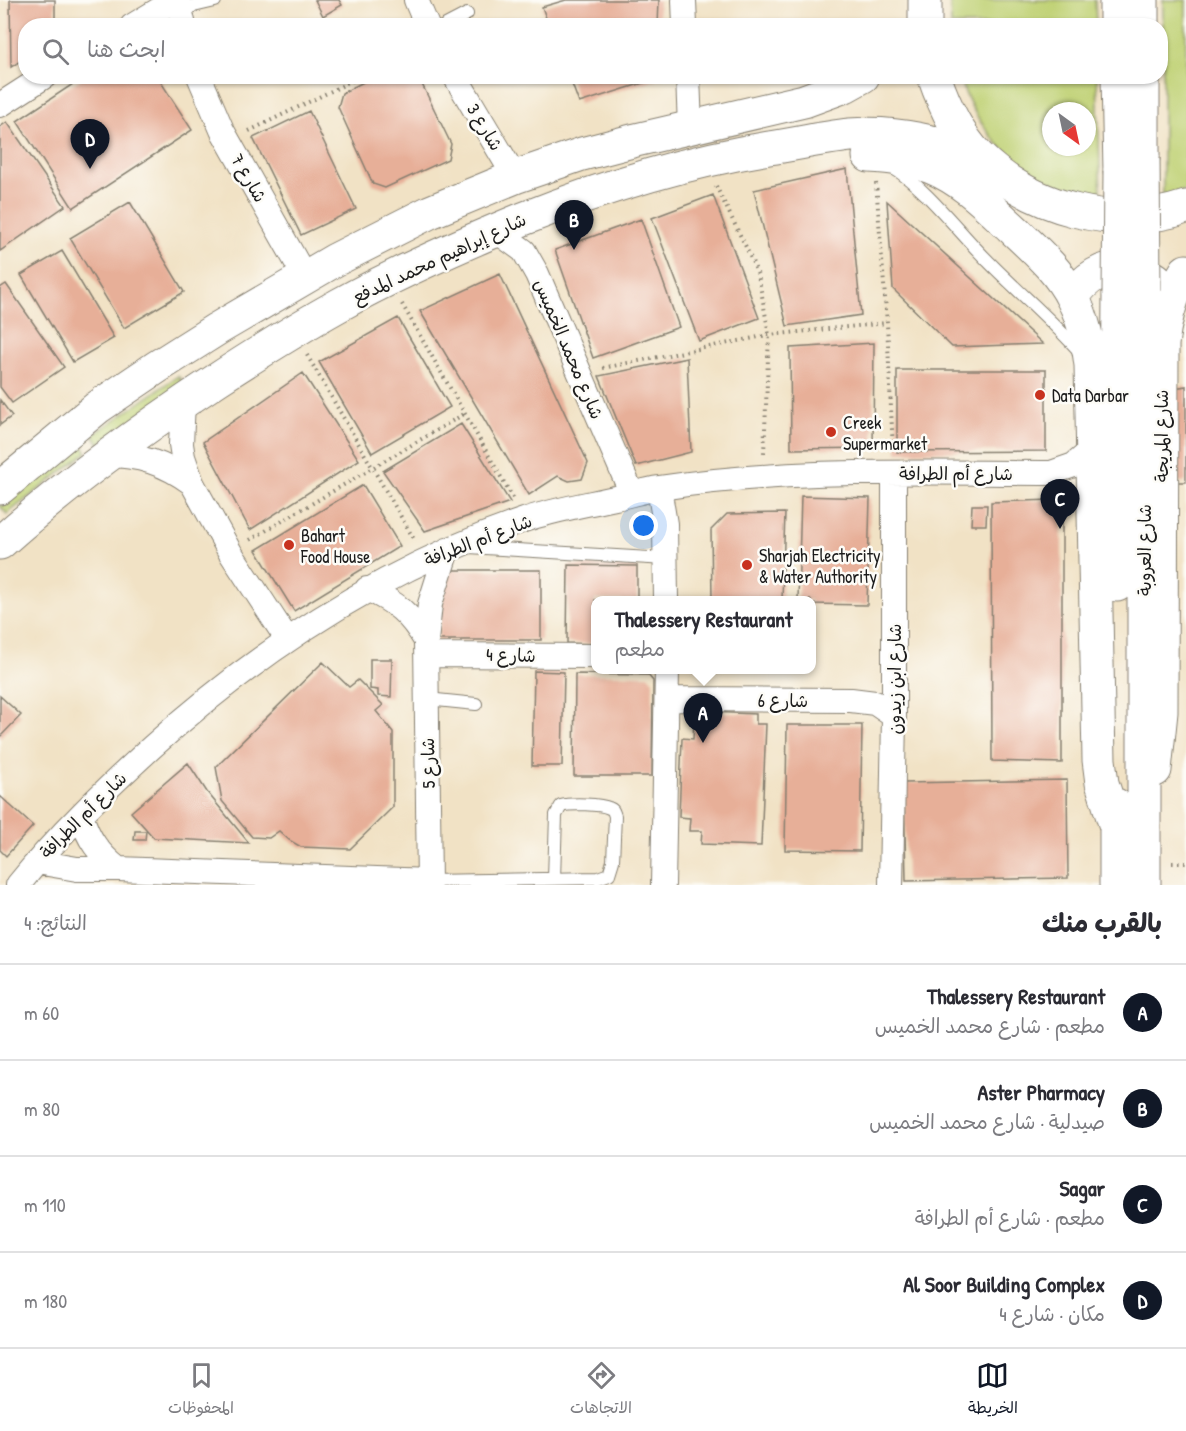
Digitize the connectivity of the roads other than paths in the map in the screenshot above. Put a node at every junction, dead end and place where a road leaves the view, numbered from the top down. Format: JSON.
{"nodes":[{"id":1,"x":416,"y":0,"type":"edge"},
{"id":2,"x":684,"y":0,"type":"edge"},
{"id":3,"x":1116,"y":0,"type":"edge"},
{"id":4,"x":1142,"y":0,"type":"edge"},
{"id":5,"x":215,"y":1,"type":"edge"},
{"id":6,"x":180,"y":9,"type":"edge"},
{"id":7,"x":467,"y":15,"type":"dead end"},
{"id":8,"x":155,"y":18,"type":"edge"},
{"id":9,"x":424,"y":18,"type":"edge"},
{"id":10,"x":461,"y":18,"type":"edge"},
{"id":11,"x":685,"y":18,"type":"edge"},
{"id":12,"x":1116,"y":18,"type":"edge"},
{"id":13,"x":1143,"y":18,"type":"edge"},
{"id":14,"x":33,"y":84,"type":"edge"},
{"id":15,"x":202,"y":84,"type":"edge"},
{"id":16,"x":460,"y":84,"type":"edge"},
{"id":17,"x":691,"y":84,"type":"edge"},
{"id":18,"x":847,"y":84,"type":"edge"},
{"id":19,"x":937,"y":84,"type":"edge"},
{"id":20,"x":1119,"y":84,"type":"edge"},
{"id":21,"x":1142,"y":84,"type":"edge"},
{"id":22,"x":0,"y":105,"type":"edge"},
{"id":23,"x":705,"y":124,"type":"junction"},
{"id":24,"x":802,"y":143,"type":"junction"},
{"id":25,"x":874,"y":156,"type":"junction"},
{"id":26,"x":978,"y":156,"type":"junction"},
{"id":27,"x":1132,"y":165,"type":"junction"},
{"id":28,"x":515,"y":177,"type":"junction"},
{"id":29,"x":635,"y":178,"type":"junction"},
{"id":30,"x":1186,"y":207,"type":"edge"},
{"id":31,"x":480,"y":236,"type":"junction"},
{"id":32,"x":305,"y":277,"type":"junction"},
{"id":33,"x":1155,"y":288,"type":"edge"},
{"id":34,"x":1073,"y":297,"type":"junction"},
{"id":35,"x":1092,"y":364,"type":"junction"},
{"id":36,"x":183,"y":402,"type":"junction"},
{"id":37,"x":1093,"y":449,"type":"junction"},
{"id":38,"x":106,"y":455,"type":"junction"},
{"id":39,"x":1051,"y":472,"type":"junction"},
{"id":40,"x":894,"y":473,"type":"junction"},
{"id":41,"x":192,"y":483,"type":"junction"},
{"id":42,"x":0,"y":488,"type":"edge"},
{"id":43,"x":658,"y":488,"type":"junction"},
{"id":44,"x":632,"y":494,"type":"junction"},
{"id":45,"x":1094,"y":501,"type":"junction"},
{"id":46,"x":0,"y":543,"type":"edge"},
{"id":47,"x":452,"y":548,"type":"junction"},
{"id":48,"x":666,"y":559,"type":"junction"},
{"id":49,"x":367,"y":589,"type":"junction"},
{"id":50,"x":666,"y":596,"type":"edge"},
{"id":51,"x":287,"y":639,"type":"junction"},
{"id":52,"x":426,"y":648,"type":"junction"},
{"id":53,"x":591,"y":656,"type":"edge"},
{"id":54,"x":667,"y":674,"type":"edge"},
{"id":55,"x":427,"y":699,"type":"junction"},
{"id":56,"x":667,"y":699,"type":"junction"},
{"id":57,"x":476,"y":704,"type":"dead end"},
{"id":58,"x":894,"y":716,"type":"junction"},
{"id":59,"x":81,"y":815,"type":"junction"},
{"id":60,"x":1129,"y":823,"type":"junction"},
{"id":61,"x":37,"y":862,"type":"junction"},
{"id":62,"x":118,"y":869,"type":"junction"},
{"id":63,"x":554,"y":879,"type":"junction"},
{"id":64,"x":429,"y":883,"type":"edge"},
{"id":65,"x":18,"y":885,"type":"edge"},
{"id":66,"x":663,"y":885,"type":"edge"},
{"id":67,"x":891,"y":885,"type":"edge"},
{"id":68,"x":1116,"y":885,"type":"edge"},
{"id":69,"x":1144,"y":885,"type":"edge"}],
"edges":[{"from":1,"to":9,"type":"street"},
{"from":2,"to":11,"type":"street"},
{"from":3,"to":12,"type":"main road"},
{"from":4,"to":13,"type":"main road"},
{"from":5,"to":6,"type":"lane"},
{"from":6,"to":8,"type":"street"},
{"from":7,"to":10,"type":"lane"},
{"from":14,"to":22,"type":"street"},
{"from":15,"to":32,"type":"street","name":"شارع 7"},
{"from":16,"to":28,"type":"street","name":"شارع 3"},
{"from":17,"to":23,"type":"street"},
{"from":18,"to":23,"type":"main road"},
{"from":19,"to":26,"type":"main road"},
{"from":20,"to":27,"type":"main road","name":"شارع العروبة"},
{"from":21,"to":27,"type":"main road","name":"شارع العروبة"},
{"from":23,"to":28,"type":"main road"},
{"from":23,"to":29,"type":"main road"},
{"from":24,"to":25,"type":"main road"},
{"from":24,"to":26,"type":"main road","name":"شارع إبراهيم محمد المدفع"},
{"from":24,"to":29,"type":"main road","name":"شارع إبراهيم محمد المدفع"},
{"from":25,"to":34,"type":"main road"},
{"from":25,"to":35,"type":"lane"},
{"from":26,"to":30,"type":"main road"},
{"from":27,"to":33,"type":"main road","name":"شارع العروبة","bridge":true},
{"from":28,"to":32,"type":"main road"},
{"from":29,"to":31,"type":"main road","name":"شارع إبراهيم محمد المدفع"},
{"from":31,"to":36,"type":"main road","name":"شارع إبراهيم محمد المدفع"},
{"from":31,"to":44,"type":"street","name":"شارع محمد الخميس"},
{"from":32,"to":42,"type":"main road"},
{"from":33,"to":34,"type":"main road"},
{"from":33,"to":60,"type":"main road","name":"شارع العروبة"},
{"from":33,"to":60,"type":"main road","name":"شارع المريجة"},
{"from":34,"to":35,"type":"main road"},
{"from":35,"to":37,"type":"main road"},
{"from":36,"to":38,"type":"main road","name":"شارع إبراهيم محمد المدفع"},
{"from":36,"to":41,"type":"street"},
{"from":37,"to":39,"type":"street","name":"شارع أم الطرافة"},
{"from":37,"to":45,"type":"main road"},
{"from":38,"to":41,"type":"street"},
{"from":38,"to":46,"type":"main road","name":"شارع إبراهيم محمد المدفع"},
{"from":39,"to":40,"type":"street","name":"شارع أم الطرافة"},
{"from":39,"to":45,"type":"street","name":"شارع أم الطرافة"},
{"from":40,"to":43,"type":"street","name":"شارع أم الطرافة"},
{"from":40,"to":58,"type":"street","name":"شارع ابن زيدون"},
{"from":41,"to":51,"type":"street"},
{"from":43,"to":44,"type":"street","name":"شارع أم الطرافة"},
{"from":43,"to":48,"type":"street"},
{"from":44,"to":47,"type":"street","name":"شارع أم الطرافة"},
{"from":45,"to":60,"type":"main road"},
{"from":47,"to":48,"type":"lane"},
{"from":47,"to":49,"type":"street","name":"شارع أم الطرافة"},
{"from":47,"to":52,"type":"street","name":"شارع 5"},
{"from":48,"to":50,"type":"street"},
{"from":49,"to":51,"type":"street","name":"شارع أم الطرافة"},
{"from":49,"to":52,"type":"street"},
{"from":51,"to":59,"type":"street","name":"شارع أم الطرافة"},
{"from":52,"to":53,"type":"street","name":"شارع 4"},
{"from":52,"to":55,"type":"street","name":"شارع 5"},
{"from":54,"to":56,"type":"street"},
{"from":55,"to":57,"type":"lane"},
{"from":55,"to":64,"type":"street","name":"شارع 5"},
{"from":56,"to":58,"type":"street","name":"شارع 6"},
{"from":56,"to":66,"type":"street"},
{"from":58,"to":67,"type":"street","name":"شارع ابن زيدون"},
{"from":59,"to":61,"type":"street","name":"شارع أم الطرافة"},
{"from":59,"to":62,"type":"street"},
{"from":60,"to":68,"type":"main road","name":"شارع العروبة"},
{"from":60,"to":69,"type":"main road","name":"شارع العروبة"},
{"from":61,"to":62,"type":"street"},
{"from":61,"to":65,"type":"street","name":"شارع أم الطرافة"},
{"from":62,"to":64,"type":"street"},
{"from":63,"to":63,"type":"lane"},
{"from":63,"to":64,"type":"lane"}]}
